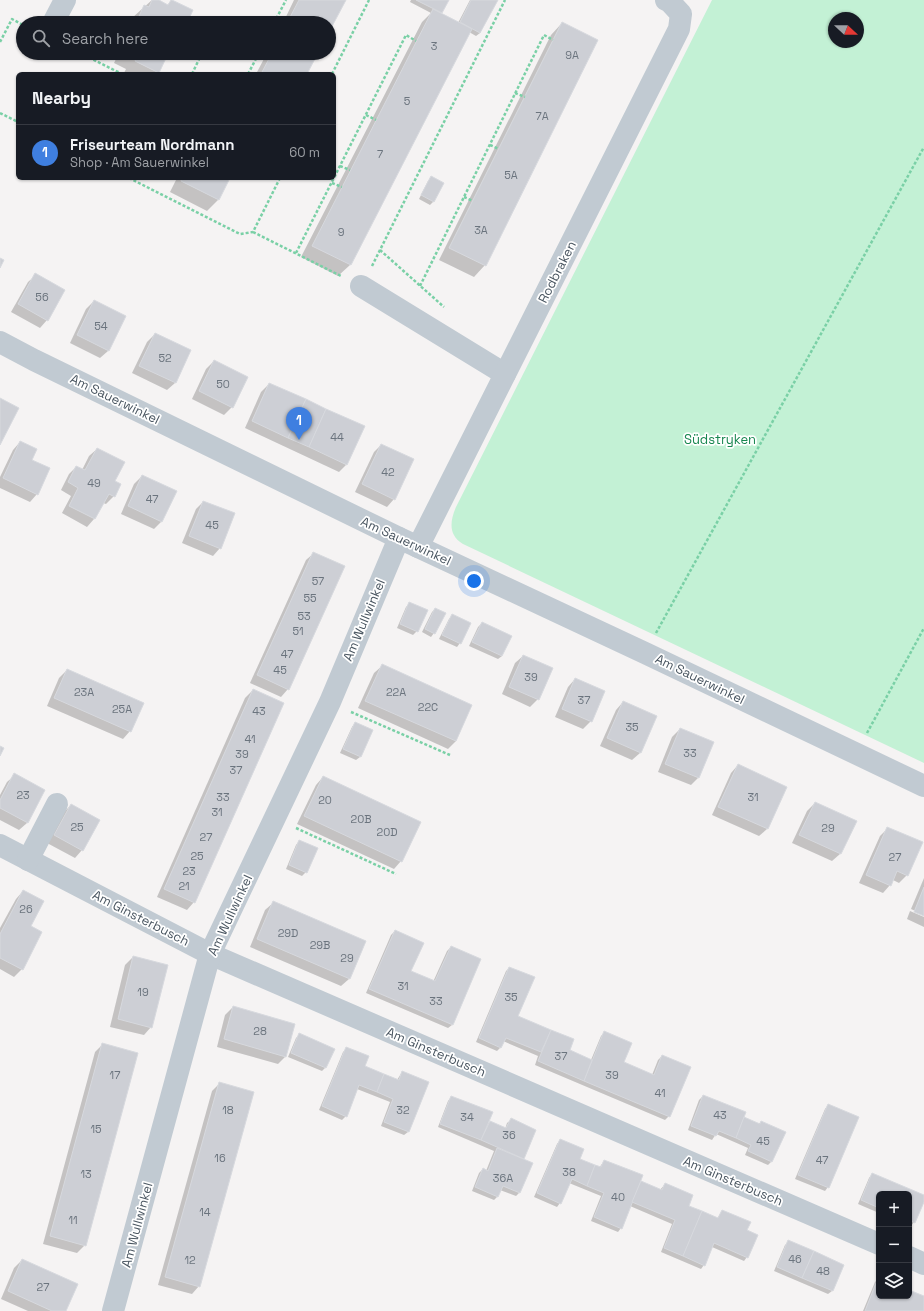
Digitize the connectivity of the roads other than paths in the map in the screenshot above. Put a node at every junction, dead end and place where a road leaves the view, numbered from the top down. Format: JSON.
{"nodes":[{"id":1,"x":65,"y":0,"type":"edge"},
{"id":2,"x":669,"y":1,"type":"edge"},
{"id":3,"x":57,"y":16,"type":"edge"},
{"id":4,"x":361,"y":286,"type":"road end"},
{"id":5,"x":0,"y":342,"type":"edge"},
{"id":6,"x":505,"y":374,"type":"junction"},
{"id":7,"x":408,"y":542,"type":"junction"},
{"id":8,"x":924,"y":786,"type":"edge"},
{"id":9,"x":57,"y":804,"type":"dead end"},
{"id":10,"x":0,"y":845,"type":"edge"},
{"id":11,"x":28,"y":860,"type":"junction"},
{"id":12,"x":210,"y":954,"type":"junction"},
{"id":13,"x":876,"y":1243,"type":"edge"},
{"id":14,"x":912,"y":1258,"type":"edge"},
{"id":15,"x":924,"y":1264,"type":"edge"},
{"id":16,"x":113,"y":1311,"type":"edge"}],
"edges":[{"from":1,"to":3,"type":"street"},
{"from":2,"to":6,"type":"street","name":"Rodbraken"},
{"from":4,"to":6,"type":"street"},
{"from":5,"to":7,"type":"street","name":"Am Sauerwinkel"},
{"from":6,"to":7,"type":"street","name":"Rodbraken"},
{"from":7,"to":8,"type":"street","name":"Am Sauerwinkel"},
{"from":7,"to":12,"type":"street","name":"Am Wullwinkel"},
{"from":9,"to":11,"type":"street"},
{"from":10,"to":11,"type":"street","name":"Am Ginsterbusch"},
{"from":11,"to":12,"type":"street","name":"Am Ginsterbusch"},
{"from":12,"to":13,"type":"street","name":"Am Ginsterbusch"},
{"from":12,"to":16,"type":"street","name":"Am Wullwinkel"},
{"from":14,"to":15,"type":"street"}]}
